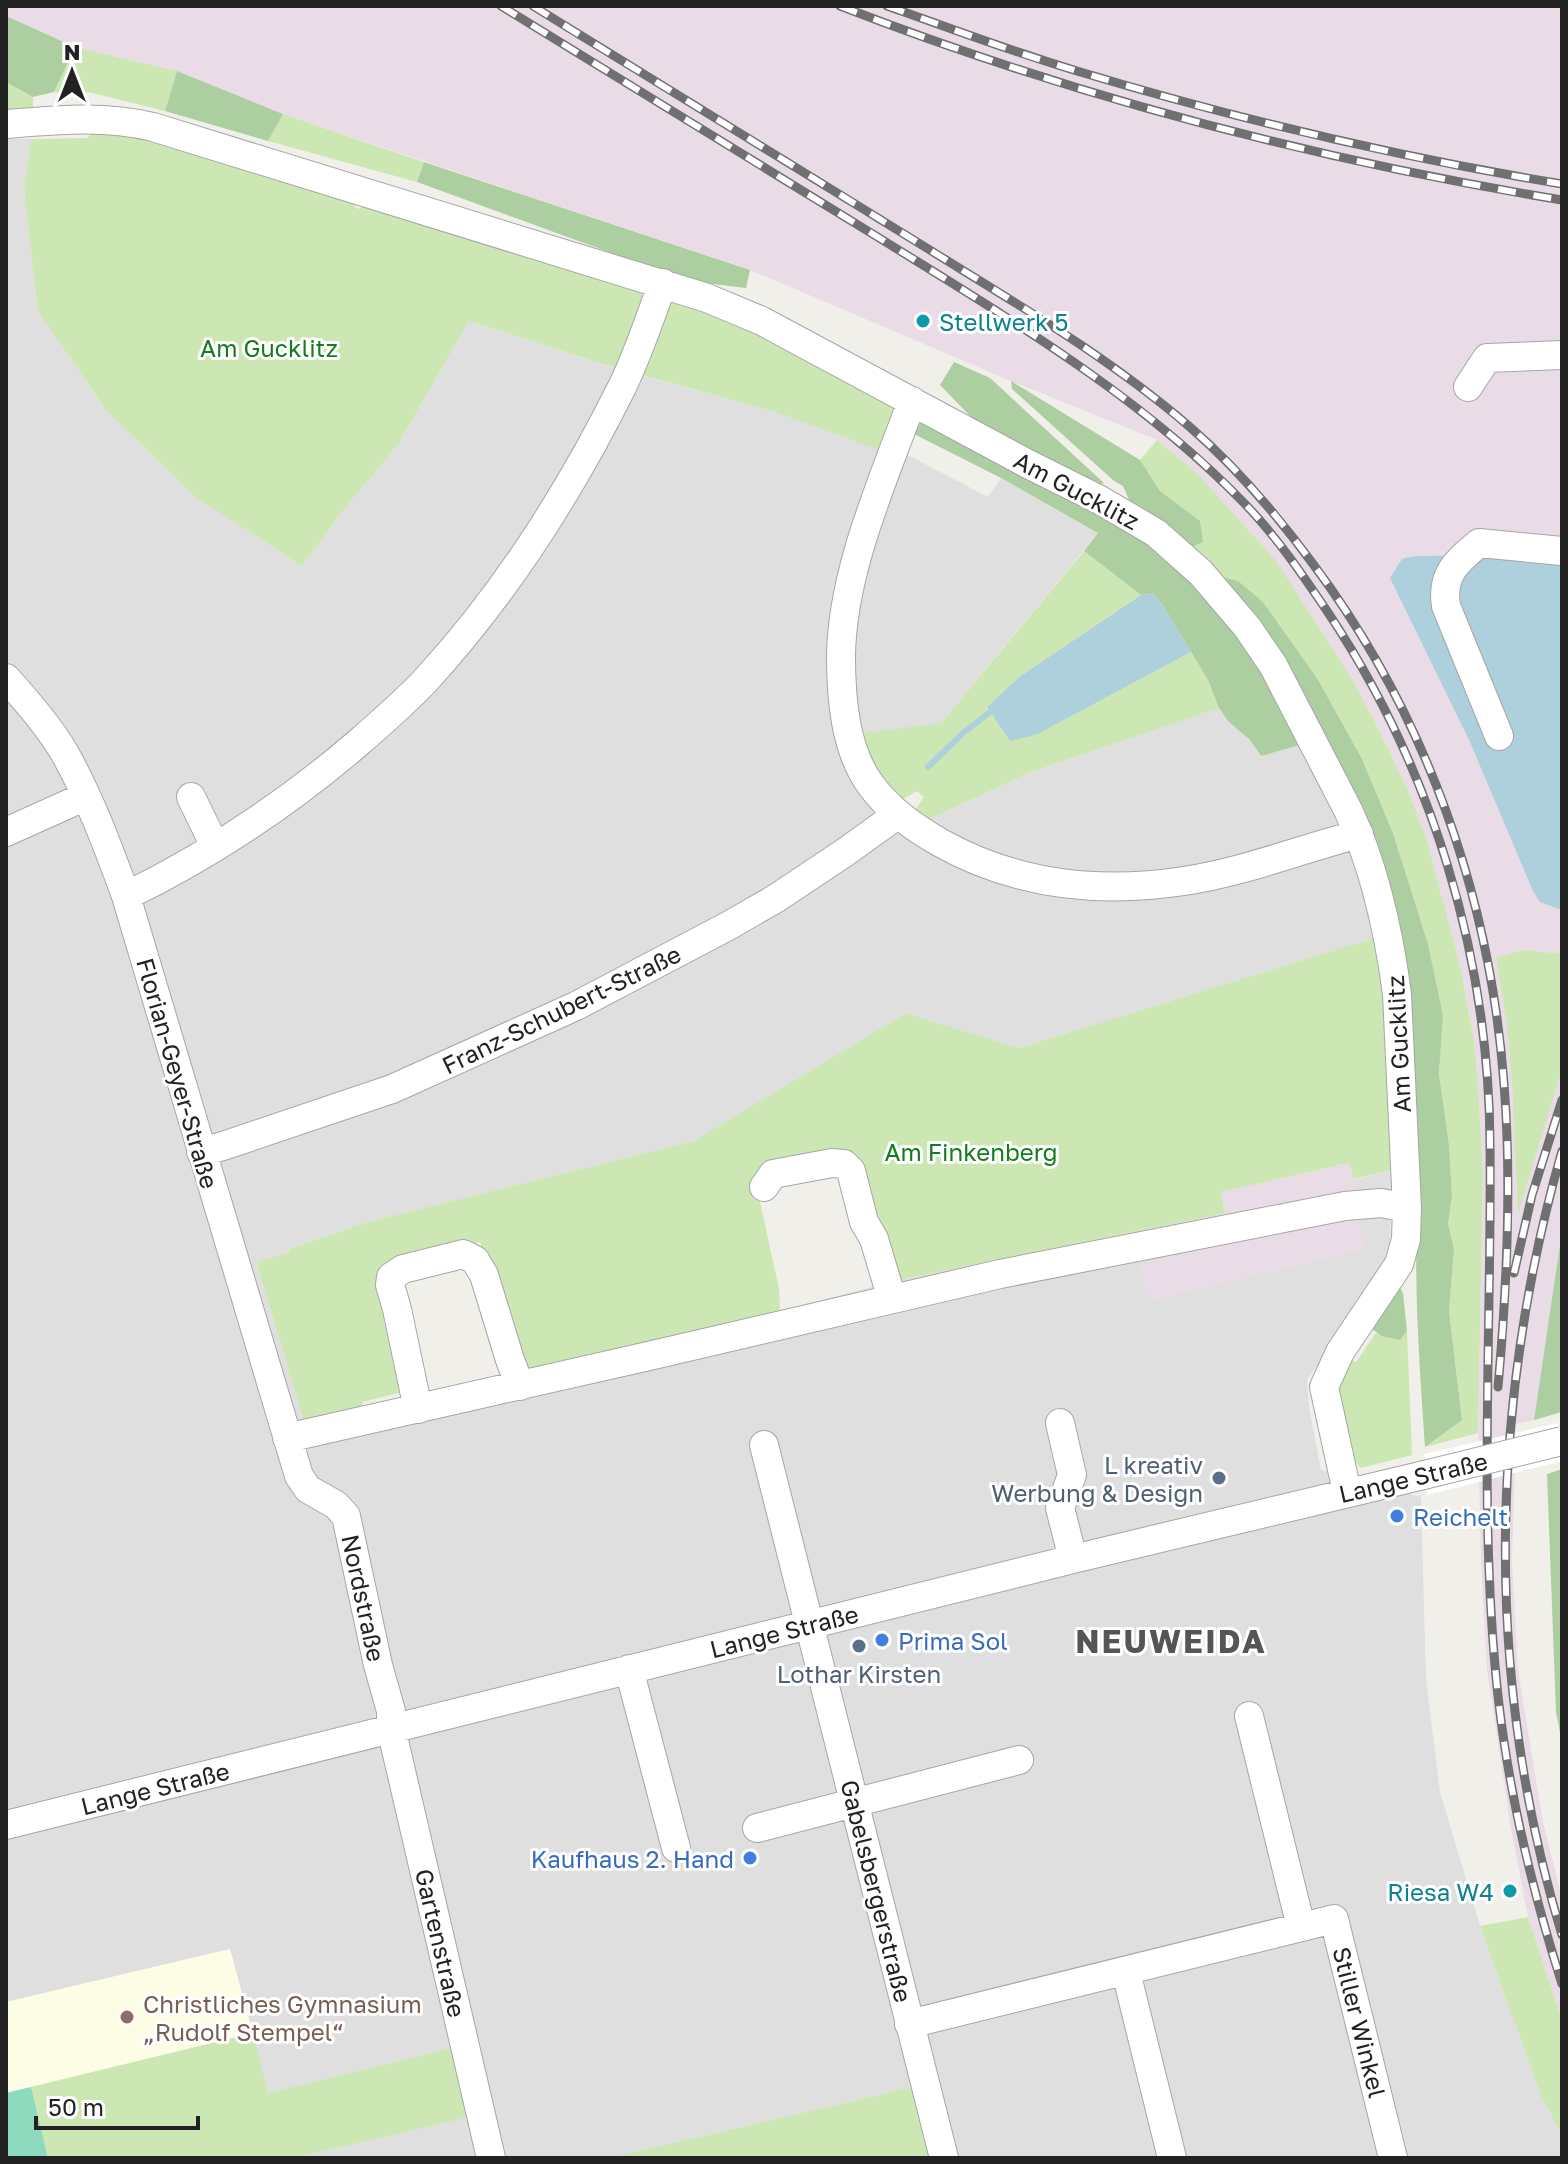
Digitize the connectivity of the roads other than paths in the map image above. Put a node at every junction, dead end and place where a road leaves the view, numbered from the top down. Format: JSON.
{"nodes":[{"id":1,"x":6,"y":124,"type":"edge"},
{"id":2,"x":663,"y":283,"type":"junction"},
{"id":3,"x":1562,"y":355,"type":"edge"},
{"id":4,"x":1468,"y":387,"type":"dead end"},
{"id":5,"x":912,"y":401,"type":"junction"},
{"id":6,"x":1562,"y":551,"type":"edge"},
{"id":7,"x":6,"y":678,"type":"edge"},
{"id":8,"x":1499,"y":736,"type":"dead end"},
{"id":9,"x":86,"y":796,"type":"junction"},
{"id":10,"x":191,"y":797,"type":"dead end"},
{"id":11,"x":897,"y":815,"type":"junction"},
{"id":12,"x":6,"y":832,"type":"edge"},
{"id":13,"x":1359,"y":834,"type":"junction"},
{"id":14,"x":217,"y":846,"type":"junction"},
{"id":15,"x":126,"y":896,"type":"junction"},
{"id":16,"x":201,"y":1152,"type":"junction"},
{"id":17,"x":764,"y":1187,"type":"dead end"},
{"id":18,"x":1407,"y":1208,"type":"junction"},
{"id":19,"x":892,"y":1299,"type":"junction"},
{"id":20,"x":520,"y":1386,"type":"junction"},
{"id":21,"x":418,"y":1409,"type":"junction"},
{"id":22,"x":1060,"y":1423,"type":"dead end"},
{"id":23,"x":287,"y":1438,"type":"junction"},
{"id":24,"x":1562,"y":1441,"type":"edge"},
{"id":25,"x":764,"y":1445,"type":"dead end"},
{"id":26,"x":308,"y":1489,"type":"joint"},
{"id":27,"x":1347,"y":1492,"type":"junction"},
{"id":28,"x":1073,"y":1559,"type":"junction"},
{"id":29,"x":811,"y":1624,"type":"junction"},
{"id":30,"x":629,"y":1669,"type":"junction"},
{"id":31,"x":1249,"y":1716,"type":"dead end"},
{"id":32,"x":391,"y":1728,"type":"junction"},
{"id":33,"x":1019,"y":1760,"type":"dead end"},
{"id":34,"x":855,"y":1802,"type":"junction"},
{"id":35,"x":6,"y":1825,"type":"edge"},
{"id":36,"x":757,"y":1828,"type":"dead end"},
{"id":37,"x":676,"y":1848,"type":"dead end"},
{"id":38,"x":1301,"y":1927,"type":"junction"},
{"id":39,"x":1126,"y":1972,"type":"junction"},
{"id":40,"x":909,"y":2024,"type":"junction"},
{"id":41,"x":491,"y":2158,"type":"edge"},
{"id":42,"x":944,"y":2158,"type":"edge"},
{"id":43,"x":1172,"y":2158,"type":"edge"},
{"id":44,"x":1393,"y":2158,"type":"edge"}],
"edges":[{"from":1,"to":2,"type":"street","name":"Am Gucklitz"},
{"from":2,"to":5,"type":"street","name":"Am Gucklitz"},
{"from":2,"to":14,"type":"street"},
{"from":3,"to":4,"type":"street"},
{"from":5,"to":11,"type":"street"},
{"from":5,"to":13,"type":"street","name":"Am Gucklitz"},
{"from":6,"to":8,"type":"street"},
{"from":7,"to":9,"type":"street","name":"Florian-Geyer-Straße"},
{"from":9,"to":12,"type":"street"},
{"from":9,"to":15,"type":"street","name":"Florian-Geyer-Straße"},
{"from":10,"to":14,"type":"street"},
{"from":11,"to":13,"type":"street"},
{"from":11,"to":16,"type":"street","name":"Franz-Schubert-Straße"},
{"from":13,"to":18,"type":"street","name":"Am Gucklitz"},
{"from":14,"to":15,"type":"street"},
{"from":15,"to":16,"type":"street","name":"Florian-Geyer-Straße"},
{"from":16,"to":23,"type":"street","name":"Florian-Geyer-Straße"},
{"from":17,"to":19,"type":"street"},
{"from":18,"to":19,"type":"street"},
{"from":18,"to":27,"type":"street","name":"Am Gucklitz"},
{"from":19,"to":20,"type":"street"},
{"from":20,"to":21,"type":"street"},
{"from":20,"to":21,"type":"street"},
{"from":21,"to":23,"type":"street"},
{"from":22,"to":28,"type":"street"},
{"from":23,"to":26,"type":"street","name":"Florian-Geyer-Straße"},
{"from":24,"to":27,"type":"street","name":"Lange Straße","bridge":true},
{"from":25,"to":29,"type":"street","name":"Gabelsbergerstraße"},
{"from":26,"to":32,"type":"street","name":"Nordstraße"},
{"from":27,"to":28,"type":"street","name":"Lange Straße"},
{"from":28,"to":29,"type":"street","name":"Lange Straße"},
{"from":29,"to":30,"type":"street","name":"Lange Straße"},
{"from":29,"to":34,"type":"street","name":"Gabelsbergerstraße"},
{"from":30,"to":32,"type":"street","name":"Lange Straße"},
{"from":30,"to":37,"type":"street"},
{"from":31,"to":38,"type":"street","name":"Stiller Winkel"},
{"from":32,"to":35,"type":"street","name":"Lange Straße"},
{"from":32,"to":41,"type":"street","name":"Gartenstraße"},
{"from":33,"to":34,"type":"street"},
{"from":34,"to":36,"type":"street"},
{"from":34,"to":40,"type":"street","name":"Gabelsbergerstraße"},
{"from":38,"to":39,"type":"street","name":"Stiller Winkel"},
{"from":38,"to":44,"type":"street","name":"Stiller Winkel"},
{"from":39,"to":40,"type":"street","name":"Stiller Winkel"},
{"from":39,"to":43,"type":"street"},
{"from":40,"to":42,"type":"street","name":"Gabelsbergerstraße"}]}
